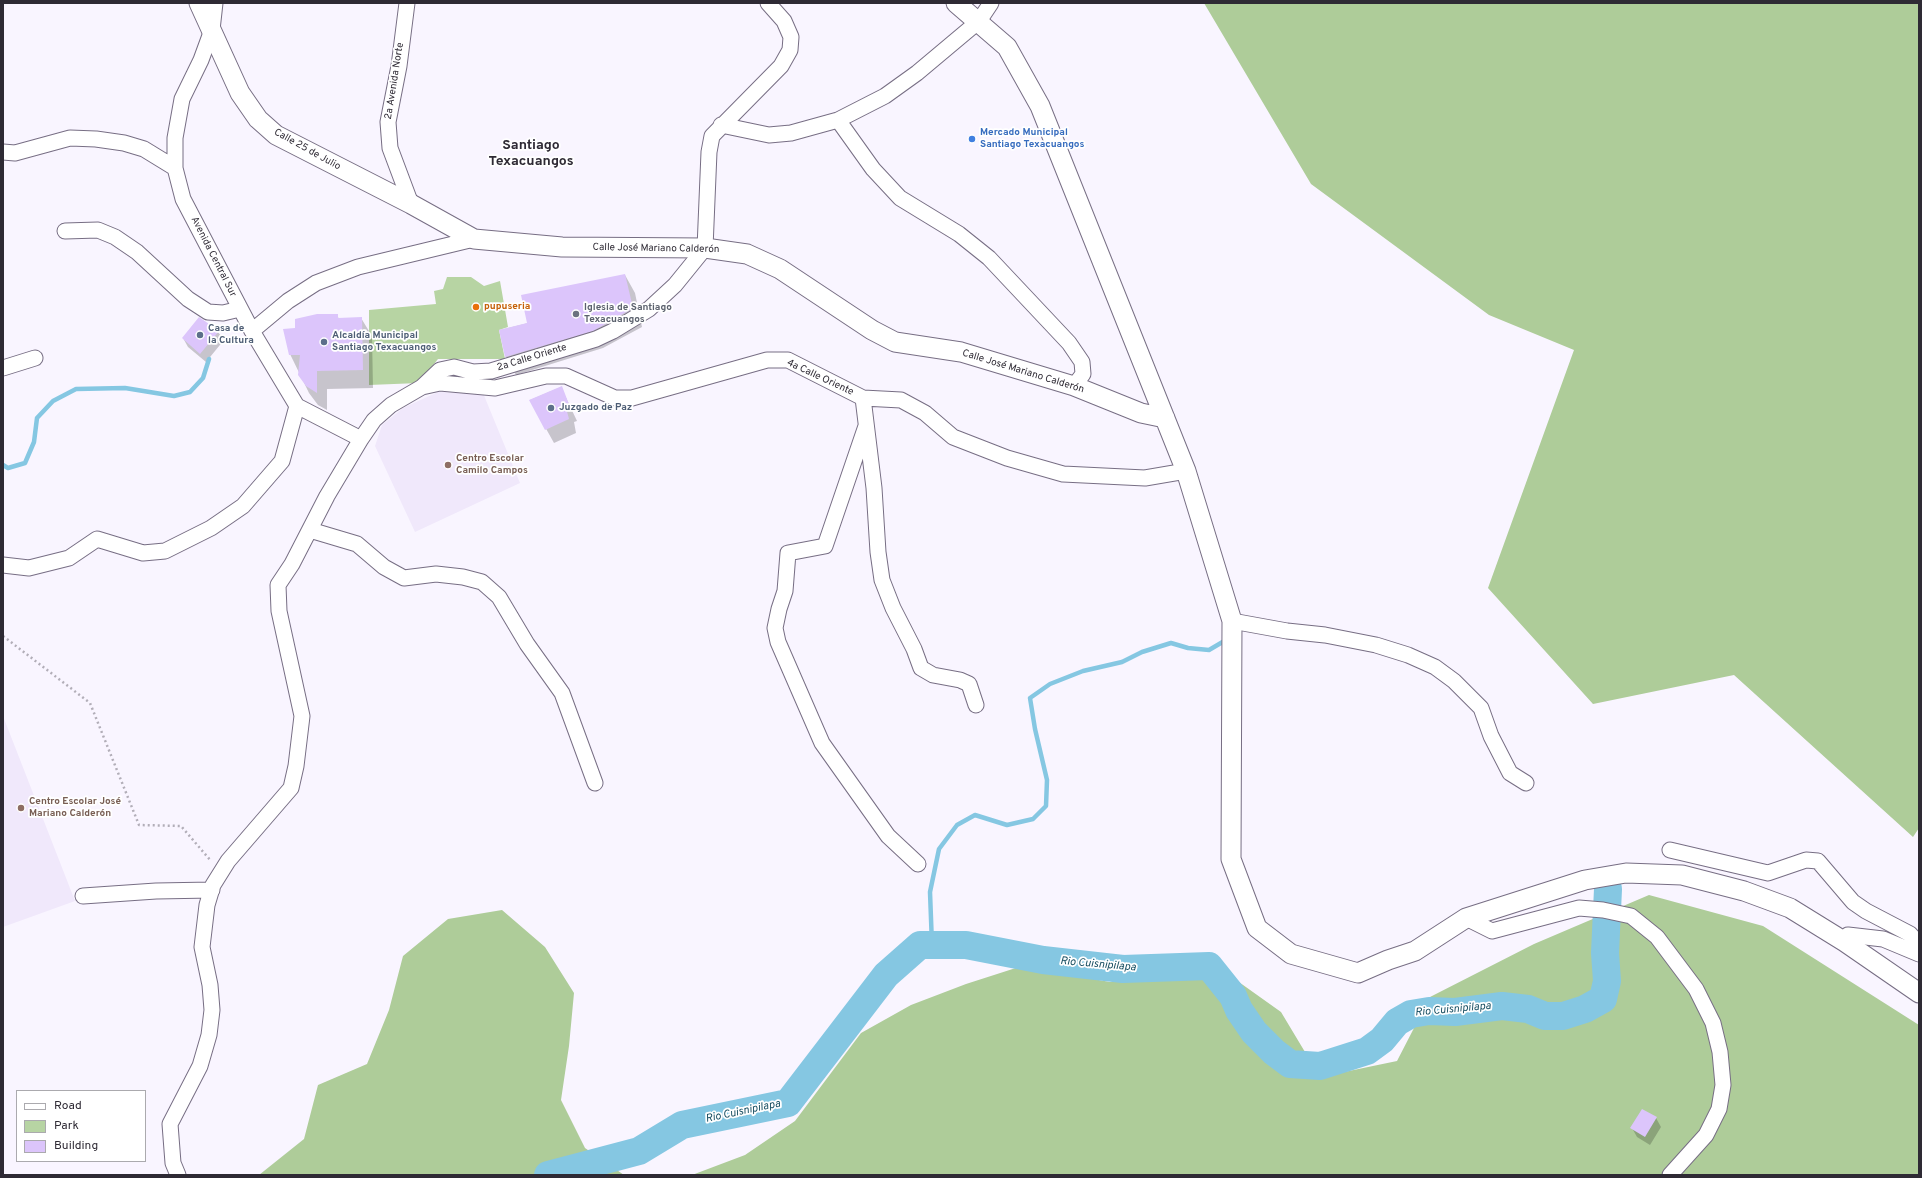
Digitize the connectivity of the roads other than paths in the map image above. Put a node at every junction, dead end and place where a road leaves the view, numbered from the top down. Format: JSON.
{"nodes":[{"id":1,"x":199,"y":3,"type":"edge"},
{"id":2,"x":215,"y":3,"type":"edge"},
{"id":3,"x":407,"y":3,"type":"edge"},
{"id":4,"x":768,"y":3,"type":"edge"},
{"id":5,"x":956,"y":3,"type":"edge"},
{"id":6,"x":991,"y":3,"type":"edge"},
{"id":7,"x":979,"y":21,"type":"junction"},
{"id":8,"x":212,"y":30,"type":"junction"},
{"id":9,"x":838,"y":120,"type":"junction"},
{"id":10,"x":722,"y":125,"type":"junction"},
{"id":11,"x":3,"y":152,"type":"edge"},
{"id":12,"x":175,"y":168,"type":"junction"},
{"id":13,"x":411,"y":204,"type":"junction"},
{"id":14,"x":65,"y":231,"type":"dead end"},
{"id":15,"x":474,"y":239,"type":"junction"},
{"id":16,"x":705,"y":248,"type":"junction"},
{"id":17,"x":240,"y":309,"type":"junction"},
{"id":18,"x":252,"y":331,"type":"junction"},
{"id":19,"x":35,"y":358,"type":"dead end"},
{"id":20,"x":3,"y":368,"type":"edge"},
{"id":21,"x":1074,"y":386,"type":"junction"},
{"id":22,"x":422,"y":387,"type":"junction"},
{"id":23,"x":863,"y":398,"type":"junction"},
{"id":24,"x":298,"y":406,"type":"junction"},
{"id":25,"x":1165,"y":418,"type":"junction"},
{"id":26,"x":866,"y":426,"type":"junction"},
{"id":27,"x":361,"y":439,"type":"junction"},
{"id":28,"x":1186,"y":471,"type":"junction"},
{"id":29,"x":310,"y":530,"type":"junction"},
{"id":30,"x":3,"y":565,"type":"edge"},
{"id":31,"x":1232,"y":621,"type":"junction"},
{"id":32,"x":976,"y":705,"type":"dead end"},
{"id":33,"x":595,"y":783,"type":"dead end"},
{"id":34,"x":1526,"y":783,"type":"dead end"},
{"id":35,"x":1670,"y":850,"type":"dead end"},
{"id":36,"x":918,"y":864,"type":"dead end"},
{"id":37,"x":212,"y":890,"type":"junction"},
{"id":38,"x":83,"y":896,"type":"dead end"},
{"id":39,"x":1466,"y":918,"type":"junction"},
{"id":40,"x":1845,"y":942,"type":"junction"},
{"id":41,"x":1919,"y":944,"type":"edge"},
{"id":42,"x":1919,"y":954,"type":"edge"},
{"id":43,"x":1919,"y":993,"type":"edge"},
{"id":44,"x":178,"y":1175,"type":"edge"},
{"id":45,"x":1670,"y":1175,"type":"edge"}],
"edges":[{"from":1,"to":8,"type":"street","name":"Calle 25 de Julio"},
{"from":2,"to":8,"type":"street","name":"Avenida Central Sur"},
{"from":3,"to":13,"type":"street","name":"2a Avenida Norte"},
{"from":4,"to":10,"type":"street"},
{"from":5,"to":7,"type":"street"},
{"from":6,"to":7,"type":"street"},
{"from":7,"to":9,"type":"street"},
{"from":7,"to":25,"type":"street"},
{"from":8,"to":12,"type":"street","name":"Avenida Central Sur"},
{"from":8,"to":13,"type":"street","name":"Calle 25 de Julio"},
{"from":9,"to":10,"type":"street"},
{"from":9,"to":21,"type":"street"},
{"from":10,"to":16,"type":"street"},
{"from":11,"to":12,"type":"street"},
{"from":12,"to":17,"type":"street","name":"Avenida Central Sur"},
{"from":13,"to":15,"type":"street","name":"Calle 25 de Julio"},
{"from":14,"to":17,"type":"street"},
{"from":15,"to":16,"type":"street","name":"Calle José Mariano Calderón"},
{"from":15,"to":18,"type":"street","name":"Calle José Mariano Calderón"},
{"from":16,"to":21,"type":"street","name":"Calle José Mariano Calderón"},
{"from":16,"to":22,"type":"street","name":"2a Calle Oriente"},
{"from":17,"to":18,"type":"street","name":"Avenida Central Sur"},
{"from":18,"to":24,"type":"street","name":"Avenida Central Sur"},
{"from":19,"to":20,"type":"street"},
{"from":21,"to":25,"type":"street","name":"Calle José Mariano Calderón"},
{"from":22,"to":23,"type":"street","name":"4a Calle Oriente"},
{"from":22,"to":27,"type":"street","name":"2a Calle Oriente"},
{"from":23,"to":26,"type":"street"},
{"from":23,"to":28,"type":"street","name":"4a Calle Oriente"},
{"from":24,"to":27,"type":"street"},
{"from":24,"to":30,"type":"street"},
{"from":25,"to":28,"type":"street"},
{"from":26,"to":32,"type":"street"},
{"from":26,"to":36,"type":"street"},
{"from":27,"to":29,"type":"street","name":"2a Calle Oriente"},
{"from":28,"to":31,"type":"street"},
{"from":29,"to":33,"type":"street"},
{"from":29,"to":37,"type":"street","name":"2a Calle Oriente"},
{"from":31,"to":34,"type":"street"},
{"from":31,"to":39,"type":"street"},
{"from":35,"to":41,"type":"street"},
{"from":37,"to":38,"type":"street"},
{"from":37,"to":44,"type":"street","name":"2a Calle Oriente"},
{"from":39,"to":40,"type":"street"},
{"from":39,"to":45,"type":"street"},
{"from":40,"to":42,"type":"street"},
{"from":40,"to":43,"type":"street"}]}
